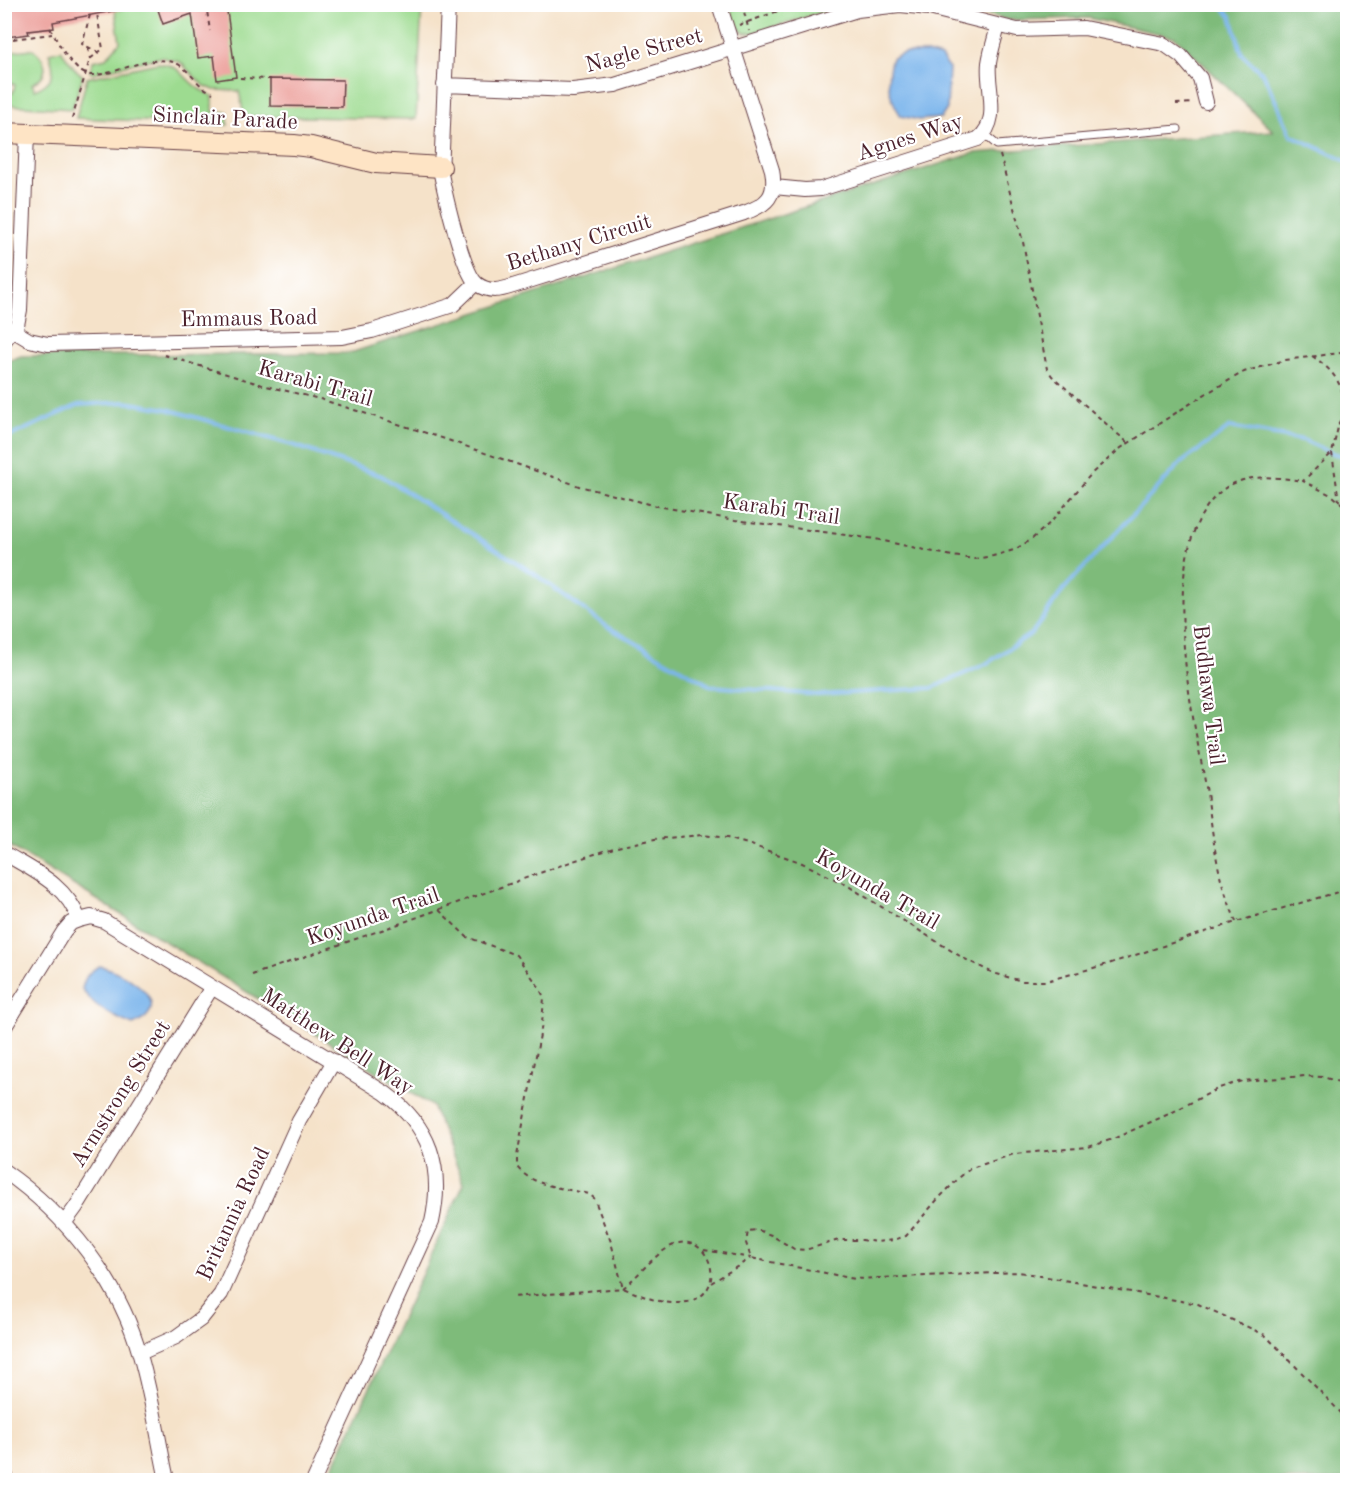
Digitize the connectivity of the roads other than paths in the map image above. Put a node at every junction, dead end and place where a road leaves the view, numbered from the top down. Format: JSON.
{"nodes":[{"id":1,"x":448,"y":4,"type":"edge"},
{"id":2,"x":719,"y":4,"type":"edge"},
{"id":3,"x":998,"y":26,"type":"junction"},
{"id":4,"x":733,"y":49,"type":"junction"},
{"id":5,"x":444,"y":85,"type":"junction"},
{"id":6,"x":1206,"y":102,"type":"dead end"},
{"id":7,"x":1178,"y":129,"type":"dead end"},
{"id":8,"x":4,"y":133,"type":"edge"},
{"id":9,"x":27,"y":134,"type":"junction"},
{"id":10,"x":984,"y":134,"type":"junction"},
{"id":11,"x":441,"y":167,"type":"junction"},
{"id":12,"x":774,"y":187,"type":"junction"},
{"id":13,"x":476,"y":283,"type":"junction"},
{"id":14,"x":9,"y":336,"type":"edge"},
{"id":15,"x":4,"y":853,"type":"edge"},
{"id":16,"x":79,"y":920,"type":"junction"},
{"id":17,"x":212,"y":987,"type":"junction"},
{"id":18,"x":4,"y":1028,"type":"edge"},
{"id":19,"x":334,"y":1061,"type":"junction"},
{"id":20,"x":4,"y":1171,"type":"edge"},
{"id":21,"x":65,"y":1222,"type":"junction"},
{"id":22,"x":140,"y":1353,"type":"junction"},
{"id":23,"x":4,"y":1470,"type":"edge"},
{"id":24,"x":7,"y":1480,"type":"edge"},
{"id":25,"x":167,"y":1480,"type":"edge"},
{"id":26,"x":314,"y":1480,"type":"edge"}],
"edges":[{"from":1,"to":5,"type":"street"},
{"from":2,"to":4,"type":"street"},
{"from":3,"to":4,"type":"street","name":"Nagle Street"},
{"from":3,"to":6,"type":"street","name":"Nagle Street"},
{"from":3,"to":10,"type":"street","name":"Agnes Way"},
{"from":4,"to":5,"type":"street","name":"Nagle Street"},
{"from":4,"to":12,"type":"street"},
{"from":5,"to":11,"type":"street"},
{"from":7,"to":10,"type":"lane"},
{"from":8,"to":9,"type":"street","name":"Sinclair Parade"},
{"from":9,"to":11,"type":"street","name":"Sinclair Parade"},
{"from":9,"to":14,"type":"street"},
{"from":10,"to":12,"type":"street","name":"Agnes Way"},
{"from":11,"to":13,"type":"street"},
{"from":12,"to":13,"type":"street","name":"Bethany Circuit"},
{"from":13,"to":14,"type":"street","name":"Emmaus Road"},
{"from":15,"to":16,"type":"street"},
{"from":16,"to":17,"type":"street","name":"Matthew Bell Way"},
{"from":16,"to":18,"type":"street"},
{"from":17,"to":19,"type":"street","name":"Matthew Bell Way"},
{"from":17,"to":21,"type":"street","name":"Armstrong Street"},
{"from":19,"to":22,"type":"street","name":"Britannia Road"},
{"from":19,"to":26,"type":"street","name":"Matthew Bell Way"},
{"from":20,"to":21,"type":"street"},
{"from":21,"to":22,"type":"street"},
{"from":22,"to":25,"type":"street"},
{"from":23,"to":24,"type":"street"}]}
